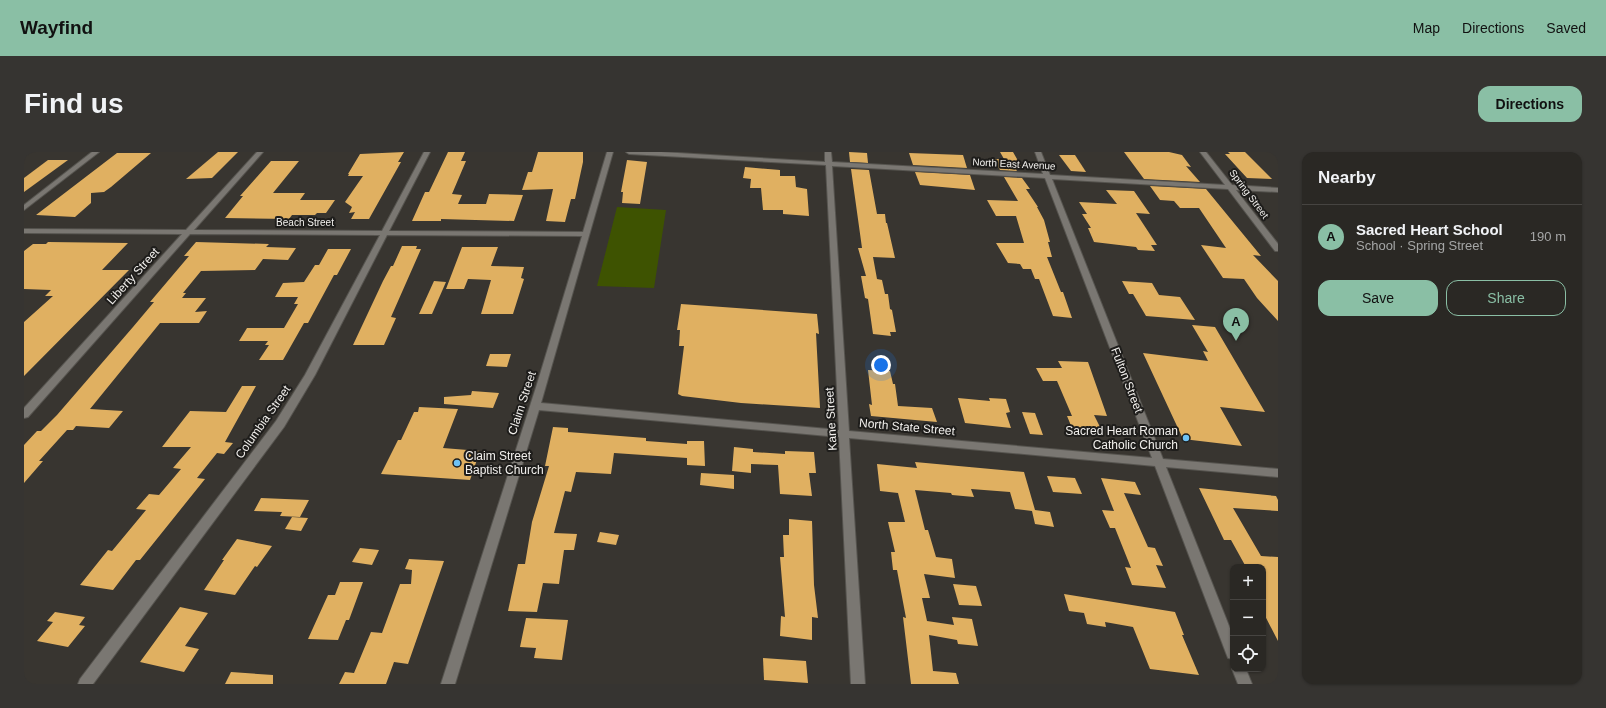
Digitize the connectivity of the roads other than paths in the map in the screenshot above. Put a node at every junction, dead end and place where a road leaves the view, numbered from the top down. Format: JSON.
{"nodes":[{"id":1,"x":96,"y":152,"type":"edge"},
{"id":2,"x":260,"y":152,"type":"edge"},
{"id":3,"x":427,"y":152,"type":"edge"},
{"id":4,"x":610,"y":152,"type":"edge"},
{"id":5,"x":629,"y":152,"type":"edge"},
{"id":6,"x":828,"y":152,"type":"edge"},
{"id":7,"x":1038,"y":152,"type":"edge"},
{"id":8,"x":1203,"y":152,"type":"edge"},
{"id":9,"x":829,"y":164,"type":"junction"},
{"id":10,"x":1047,"y":176,"type":"junction"},
{"id":11,"x":1231,"y":187,"type":"junction"},
{"id":12,"x":1278,"y":190,"type":"edge"},
{"id":13,"x":24,"y":208,"type":"edge"},
{"id":14,"x":24,"y":231,"type":"edge"},
{"id":15,"x":189,"y":232,"type":"junction"},
{"id":16,"x":384,"y":233,"type":"junction"},
{"id":17,"x":586,"y":234,"type":"junction"},
{"id":18,"x":1278,"y":249,"type":"edge"},
{"id":19,"x":534,"y":406,"type":"junction"},
{"id":20,"x":24,"y":414,"type":"edge"},
{"id":21,"x":845,"y":434,"type":"junction"},
{"id":22,"x":1159,"y":462,"type":"junction"},
{"id":23,"x":1278,"y":473,"type":"edge"},
{"id":24,"x":1230,"y":645,"type":"edge"},
{"id":25,"x":1240,"y":672,"type":"edge"},
{"id":26,"x":85,"y":684,"type":"edge"},
{"id":27,"x":448,"y":684,"type":"edge"},
{"id":28,"x":858,"y":684,"type":"edge"},
{"id":29,"x":1245,"y":684,"type":"edge"}],
"edges":[{"from":1,"to":13,"type":"street"},
{"from":2,"to":15,"type":"street","name":"Liberty Street"},
{"from":3,"to":16,"type":"street","name":"Columbia Street"},
{"from":4,"to":17,"type":"street","name":"Claim Street"},
{"from":5,"to":9,"type":"street","name":"North East Avenue"},
{"from":6,"to":9,"type":"street","name":"Kane Street"},
{"from":7,"to":10,"type":"street","name":"Fulton Street"},
{"from":8,"to":11,"type":"street","name":"Spring Street"},
{"from":9,"to":10,"type":"street","name":"North East Avenue"},
{"from":9,"to":21,"type":"street","name":"Kane Street"},
{"from":10,"to":11,"type":"street","name":"North East Avenue"},
{"from":10,"to":22,"type":"street","name":"Fulton Street"},
{"from":11,"to":12,"type":"street","name":"North East Avenue"},
{"from":11,"to":18,"type":"street","name":"Spring Street"},
{"from":14,"to":15,"type":"street","name":"Beach Street"},
{"from":15,"to":16,"type":"street","name":"Beach Street"},
{"from":15,"to":20,"type":"street","name":"Liberty Street"},
{"from":16,"to":17,"type":"street","name":"Beach Street"},
{"from":16,"to":26,"type":"street","name":"Columbia Street"},
{"from":17,"to":19,"type":"street","name":"Claim Street"},
{"from":19,"to":21,"type":"street","name":"North State Street"},
{"from":19,"to":27,"type":"street","name":"Claim Street"},
{"from":21,"to":22,"type":"street","name":"North State Street"},
{"from":21,"to":28,"type":"street","name":"Kane Street"},
{"from":22,"to":23,"type":"street","name":"North State Street"},
{"from":22,"to":24,"type":"street","name":"Fulton Street"},
{"from":25,"to":29,"type":"street"}]}
